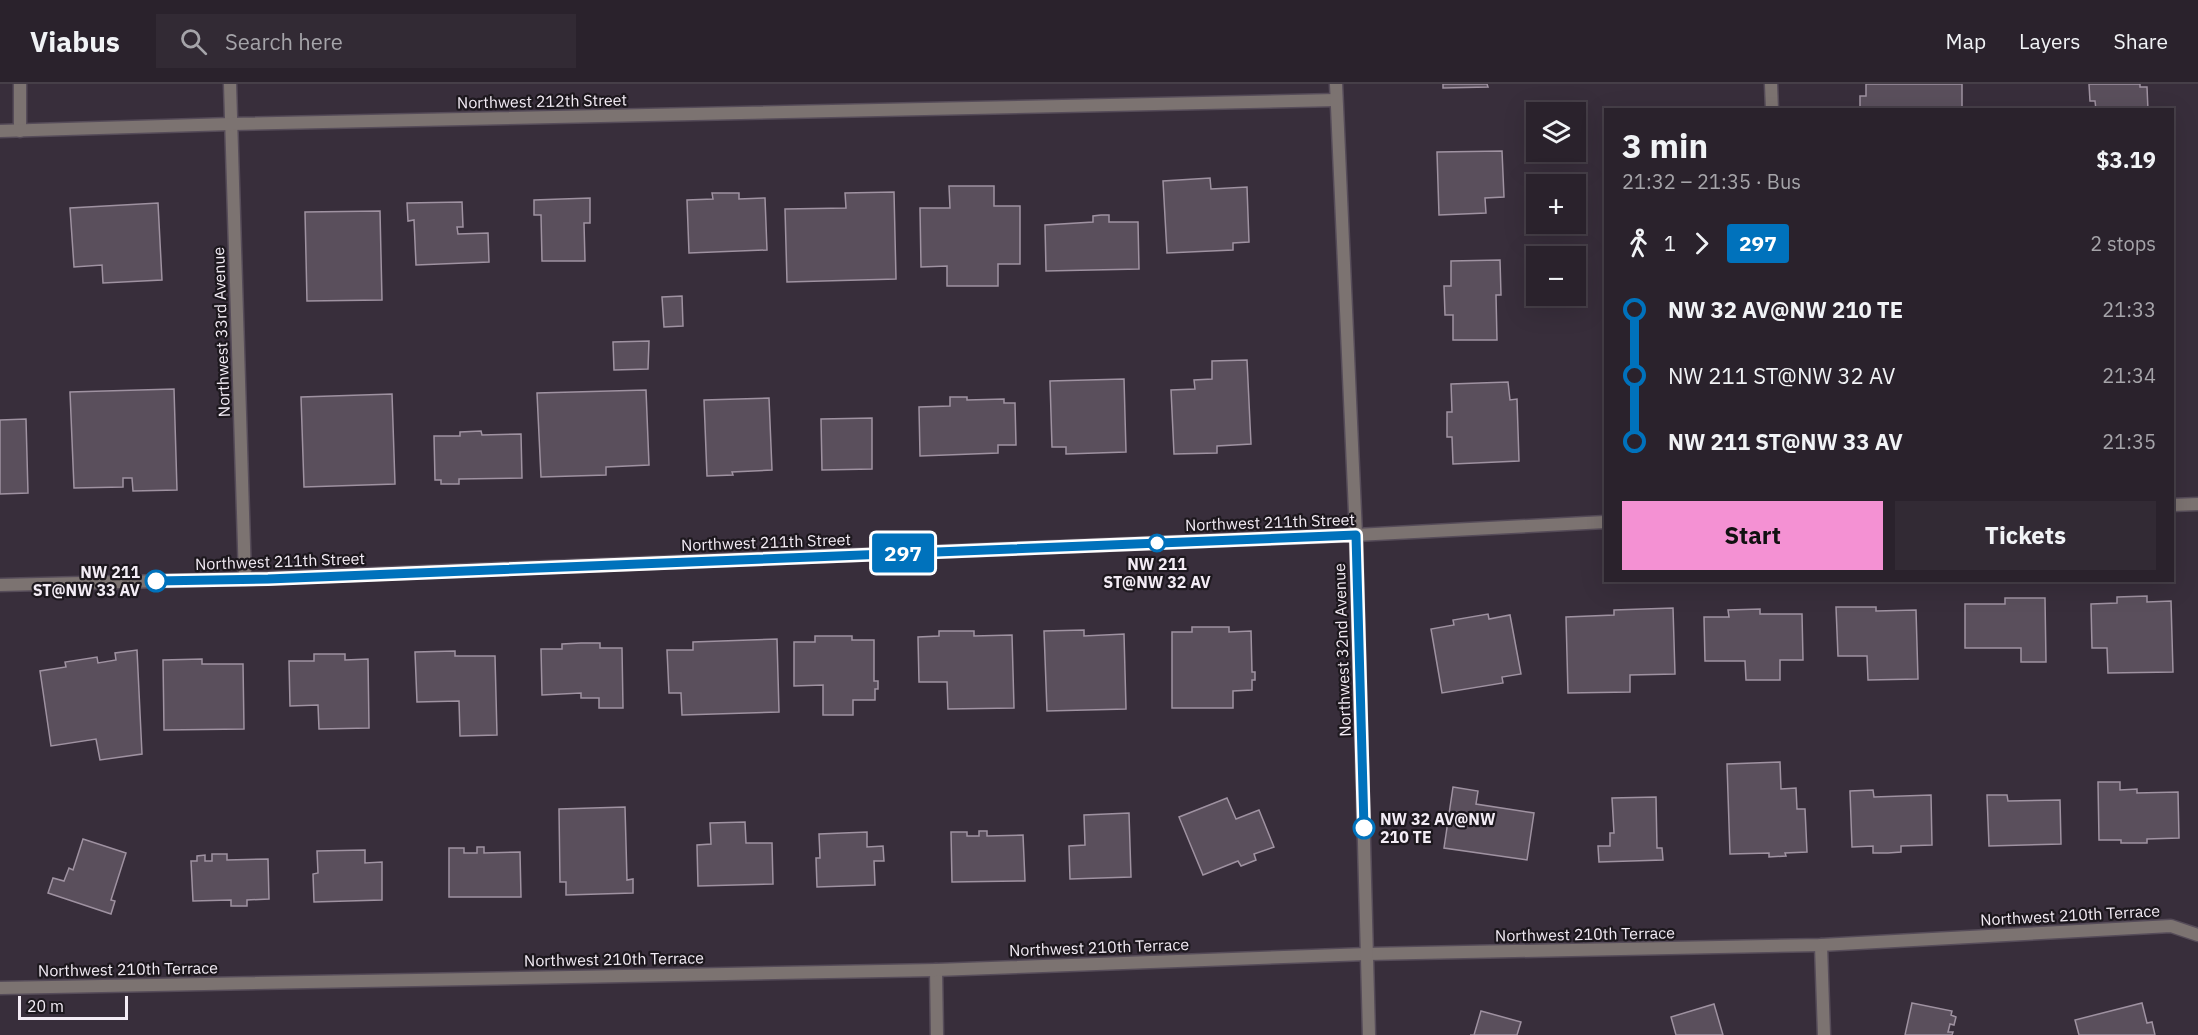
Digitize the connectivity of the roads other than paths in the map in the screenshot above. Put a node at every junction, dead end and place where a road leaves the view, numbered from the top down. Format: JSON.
{"nodes":[{"id":1,"x":20,"y":84,"type":"edge"},
{"id":2,"x":230,"y":84,"type":"edge"},
{"id":3,"x":1336,"y":84,"type":"edge"},
{"id":4,"x":1772,"y":84,"type":"edge"},
{"id":5,"x":1336,"y":100,"type":"junction"},
{"id":6,"x":1772,"y":108,"type":"edge"},
{"id":7,"x":231,"y":124,"type":"junction"},
{"id":8,"x":0,"y":131,"type":"edge"},
{"id":9,"x":20,"y":131,"type":"junction"},
{"id":10,"x":2198,"y":504,"type":"edge"},
{"id":11,"x":2174,"y":505,"type":"edge"},
{"id":12,"x":1604,"y":522,"type":"edge"},
{"id":13,"x":1356,"y":535,"type":"junction"},
{"id":14,"x":245,"y":579,"type":"junction"},
{"id":15,"x":0,"y":585,"type":"edge"},
{"id":16,"x":2198,"y":935,"type":"edge"},
{"id":17,"x":1821,"y":945,"type":"junction"},
{"id":18,"x":1367,"y":954,"type":"junction"},
{"id":19,"x":936,"y":970,"type":"junction"},
{"id":20,"x":0,"y":988,"type":"edge"},
{"id":21,"x":937,"y":1035,"type":"edge"},
{"id":22,"x":1369,"y":1035,"type":"edge"},
{"id":23,"x":1824,"y":1035,"type":"edge"}],
"edges":[{"from":1,"to":9,"type":"street"},
{"from":2,"to":7,"type":"street","name":"Northwest 33rd Avenue"},
{"from":3,"to":5,"type":"street","name":"Northwest 32nd Avenue"},
{"from":4,"to":6,"type":"street"},
{"from":5,"to":7,"type":"street","name":"Northwest 212th Street"},
{"from":5,"to":13,"type":"street","name":"Northwest 32nd Avenue"},
{"from":7,"to":9,"type":"street","name":"Northwest 212th Street"},
{"from":7,"to":14,"type":"street","name":"Northwest 33rd Avenue"},
{"from":8,"to":9,"type":"street","name":"Northwest 212th Street"},
{"from":10,"to":11,"type":"street"},
{"from":12,"to":13,"type":"street","name":"Northwest 211th Street"},
{"from":13,"to":14,"type":"street","name":"Northwest 211th Street"},
{"from":13,"to":18,"type":"street","name":"Northwest 32nd Avenue"},
{"from":14,"to":15,"type":"street","name":"Northwest 211th Street"},
{"from":16,"to":17,"type":"street","name":"Northwest 210th Terrace"},
{"from":17,"to":18,"type":"street","name":"Northwest 210th Terrace"},
{"from":17,"to":23,"type":"street"},
{"from":18,"to":19,"type":"street","name":"Northwest 210th Terrace"},
{"from":18,"to":22,"type":"street","name":"Northwest 32nd Avenue"},
{"from":19,"to":20,"type":"street","name":"Northwest 210th Terrace"},
{"from":19,"to":21,"type":"street"}]}
